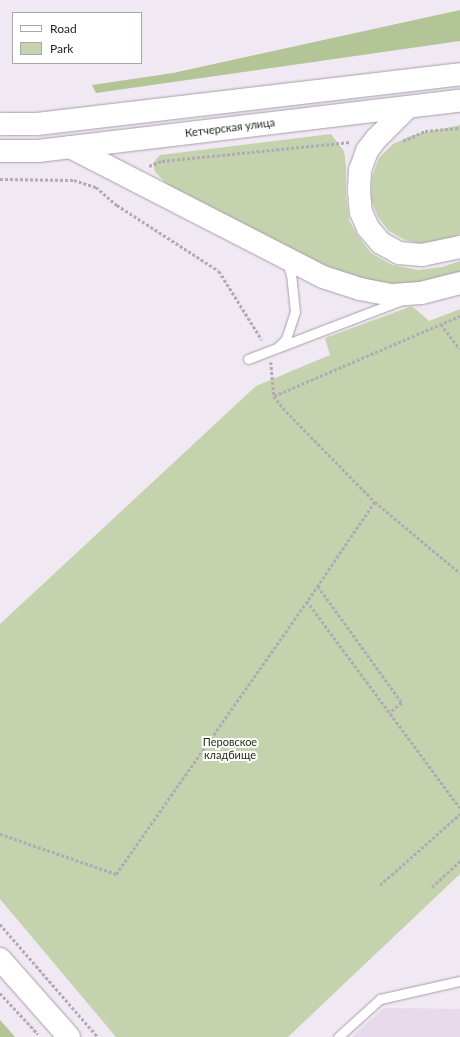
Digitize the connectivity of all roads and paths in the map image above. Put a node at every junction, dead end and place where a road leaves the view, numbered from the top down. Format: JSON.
{"nodes":[{"id":1,"x":460,"y":74,"type":"edge"},
{"id":2,"x":460,"y":101,"type":"edge"},
{"id":3,"x":408,"y":107,"type":"junction"},
{"id":4,"x":0,"y":124,"type":"edge"},
{"id":5,"x":460,"y":128,"type":"edge"},
{"id":6,"x":376,"y":139,"type":"junction"},
{"id":7,"x":70,"y":147,"type":"junction"},
{"id":8,"x":0,"y":151,"type":"edge"},
{"id":9,"x":126,"y":175,"type":"junction"},
{"id":10,"x":0,"y":179,"type":"edge"},
{"id":11,"x":96,"y":187,"type":"junction"},
{"id":12,"x":460,"y":247,"type":"edge"},
{"id":13,"x":284,"y":257,"type":"junction"},
{"id":14,"x":460,"y":283,"type":"edge"},
{"id":15,"x":421,"y":293,"type":"junction"},
{"id":16,"x":460,"y":316,"type":"edge"},
{"id":17,"x":441,"y":324,"type":"junction"},
{"id":18,"x":273,"y":349,"type":"junction"},
{"id":19,"x":460,"y":349,"type":"edge"},
{"id":20,"x":248,"y":359,"type":"dead end"},
{"id":21,"x":274,"y":396,"type":"junction"},
{"id":22,"x":375,"y":502,"type":"junction"},
{"id":23,"x":460,"y":573,"type":"edge"},
{"id":24,"x":318,"y":586,"type":"junction"},
{"id":25,"x":307,"y":601,"type":"junction"},
{"id":26,"x":389,"y":713,"type":"junction"},
{"id":27,"x":460,"y":808,"type":"edge"},
{"id":28,"x":460,"y":814,"type":"edge"},
{"id":29,"x":0,"y":834,"type":"edge"},
{"id":30,"x":460,"y":861,"type":"edge"},
{"id":31,"x":380,"y":885,"type":"dead end"},
{"id":32,"x":432,"y":887,"type":"dead end"},
{"id":33,"x":0,"y":924,"type":"edge"},
{"id":34,"x":0,"y":959,"type":"edge"},
{"id":35,"x":460,"y":981,"type":"edge"},
{"id":36,"x":0,"y":993,"type":"edge"},
{"id":37,"x":41,"y":1037,"type":"edge"},
{"id":38,"x":69,"y":1037,"type":"edge"},
{"id":39,"x":98,"y":1037,"type":"edge"},
{"id":40,"x":338,"y":1037,"type":"edge"}],
"edges":[{"from":1,"to":4,"type":"main road"},
{"from":2,"to":3,"type":"main road","name":"Кетчерская улица"},
{"from":3,"to":6,"type":"main road"},
{"from":3,"to":7,"type":"main road","name":"Кетчерская улица"},
{"from":5,"to":6,"type":"path"},
{"from":6,"to":9,"type":"path"},
{"from":6,"to":12,"type":"main road"},
{"from":7,"to":8,"type":"main road","name":"Кетчерская улица"},
{"from":7,"to":9,"type":"main road"},
{"from":9,"to":11,"type":"path"},
{"from":9,"to":13,"type":"main road"},
{"from":10,"to":11,"type":"path"},
{"from":11,"to":18,"type":"path"},
{"from":13,"to":15,"type":"main road"},
{"from":13,"to":18,"type":"lane"},
{"from":14,"to":15,"type":"main road"},
{"from":15,"to":18,"type":"lane"},
{"from":16,"to":17,"type":"path"},
{"from":17,"to":19,"type":"path"},
{"from":17,"to":21,"type":"path"},
{"from":18,"to":20,"type":"lane"},
{"from":18,"to":21,"type":"path"},
{"from":21,"to":22,"type":"path"},
{"from":22,"to":23,"type":"path"},
{"from":22,"to":24,"type":"path"},
{"from":24,"to":25,"type":"path"},
{"from":24,"to":26,"type":"path"},
{"from":25,"to":26,"type":"path"},
{"from":25,"to":29,"type":"path"},
{"from":26,"to":27,"type":"path"},
{"from":28,"to":31,"type":"path"},
{"from":30,"to":32,"type":"path"},
{"from":33,"to":39,"type":"path"},
{"from":34,"to":38,"type":"main road"},
{"from":35,"to":40,"type":"lane"},
{"from":36,"to":37,"type":"path"}]}
